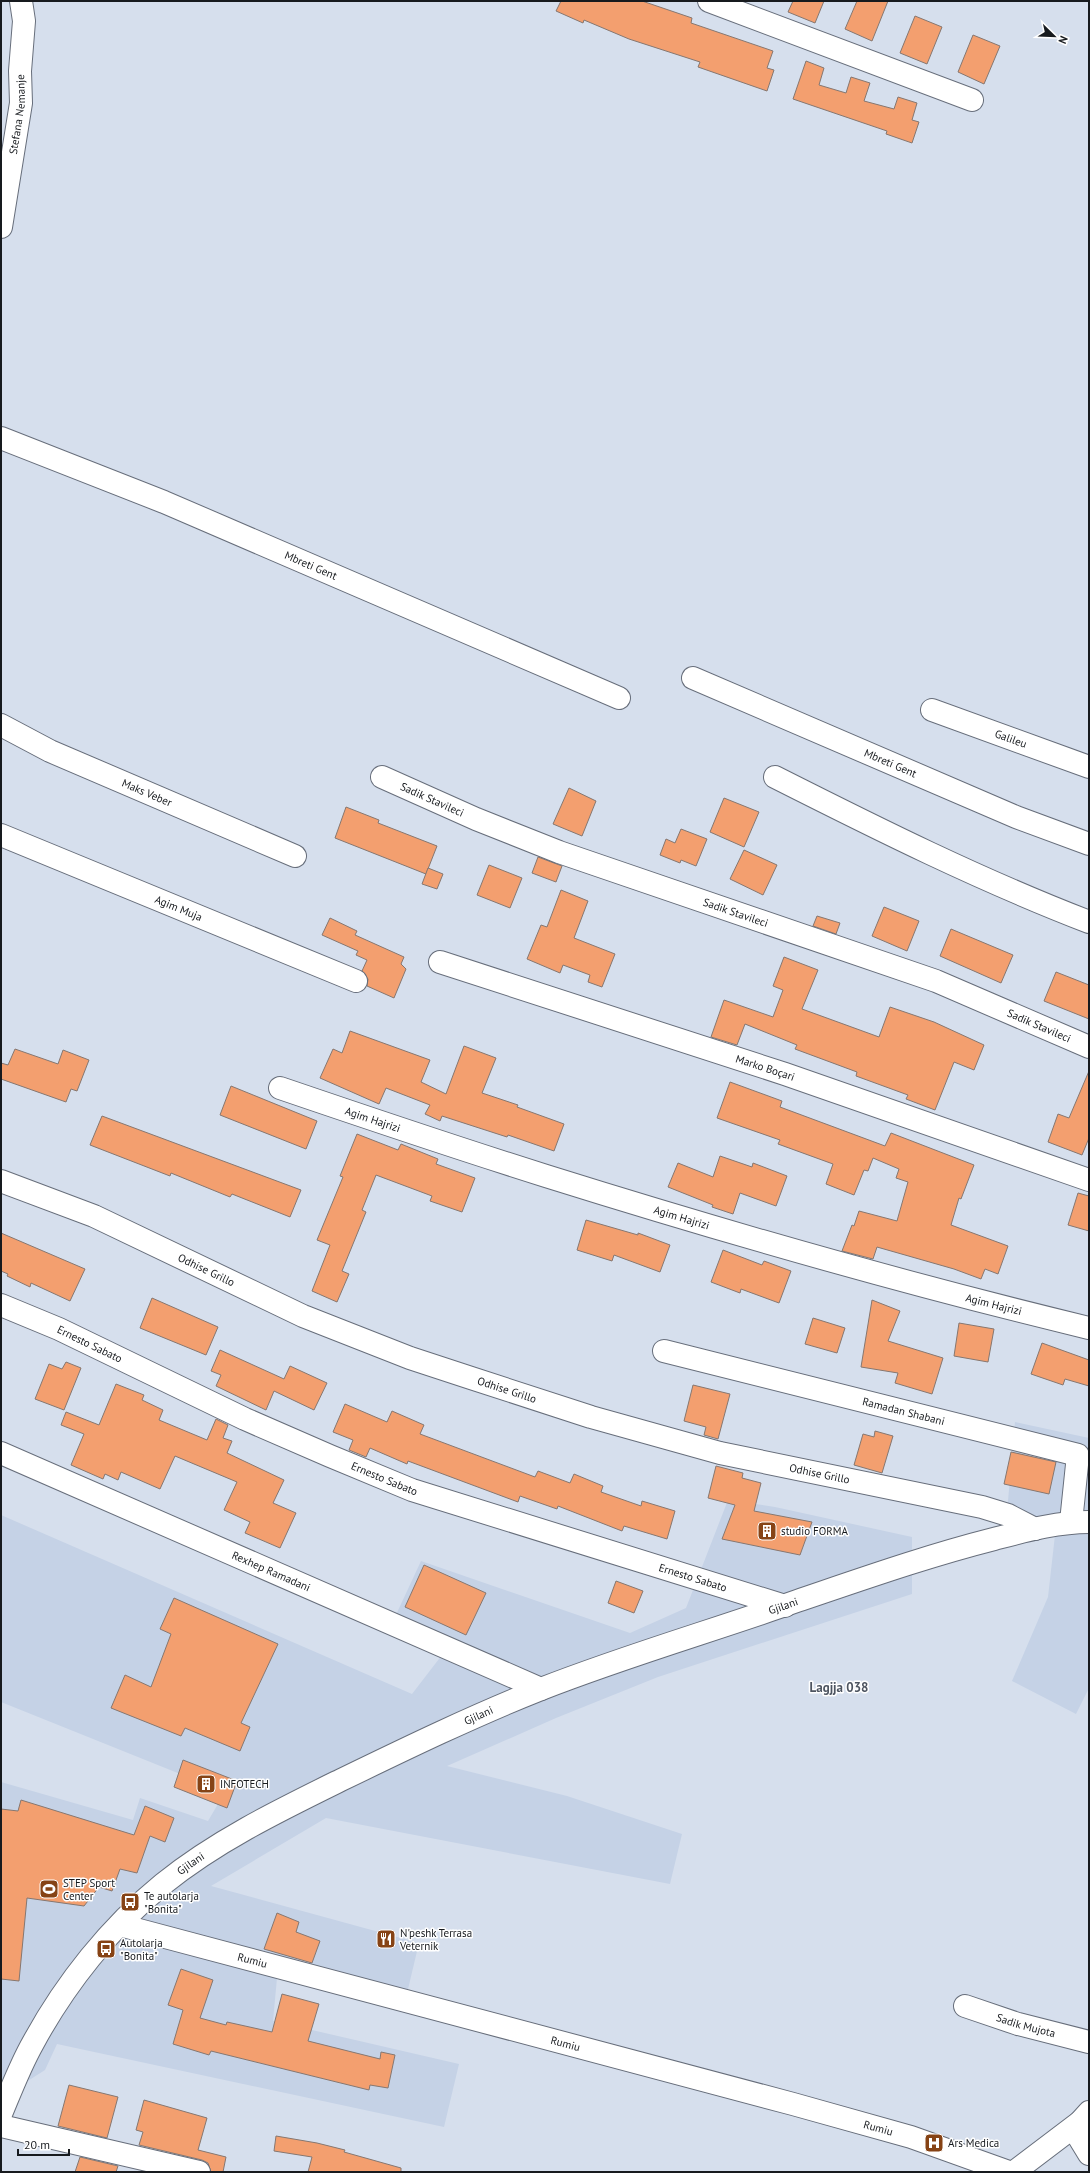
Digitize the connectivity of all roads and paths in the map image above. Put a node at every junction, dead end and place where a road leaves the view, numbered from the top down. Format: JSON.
{"nodes":[{"id":1,"x":21,"y":1,"type":"edge"},
{"id":2,"x":709,"y":1,"type":"edge"},
{"id":3,"x":972,"y":100,"type":"dead end"},
{"id":4,"x":1,"y":228,"type":"edge"},
{"id":5,"x":1,"y":438,"type":"edge"},
{"id":6,"x":693,"y":678,"type":"dead end"},
{"id":7,"x":619,"y":698,"type":"dead end"},
{"id":8,"x":932,"y":710,"type":"dead end"},
{"id":9,"x":1,"y":725,"type":"edge"},
{"id":10,"x":1089,"y":767,"type":"edge"},
{"id":11,"x":382,"y":777,"type":"dead end"},
{"id":12,"x":775,"y":777,"type":"dead end"},
{"id":13,"x":1,"y":835,"type":"edge"},
{"id":14,"x":1089,"y":844,"type":"edge"},
{"id":15,"x":294,"y":856,"type":"dead end"},
{"id":16,"x":1089,"y":922,"type":"edge"},
{"id":17,"x":440,"y":962,"type":"dead end"},
{"id":18,"x":356,"y":981,"type":"dead end"},
{"id":19,"x":1089,"y":1047,"type":"edge"},
{"id":20,"x":280,"y":1088,"type":"dead end"},
{"id":21,"x":1089,"y":1180,"type":"edge"},
{"id":22,"x":1,"y":1181,"type":"edge"},
{"id":23,"x":1,"y":1305,"type":"edge"},
{"id":24,"x":1089,"y":1328,"type":"edge"},
{"id":25,"x":664,"y":1351,"type":"dead end"},
{"id":26,"x":1,"y":1453,"type":"edge"},
{"id":27,"x":1080,"y":1522,"type":"edge"},
{"id":28,"x":1035,"y":1529,"type":"junction"},
{"id":29,"x":785,"y":1606,"type":"junction"},
{"id":30,"x":541,"y":1689,"type":"junction"},
{"id":31,"x":120,"y":1925,"type":"junction"},
{"id":32,"x":965,"y":2006,"type":"dead end"},
{"id":33,"x":1089,"y":2042,"type":"edge"},
{"id":34,"x":2,"y":2107,"type":"edge"},
{"id":35,"x":1084,"y":2117,"type":"edge"},
{"id":36,"x":1,"y":2126,"type":"edge"},
{"id":37,"x":1089,"y":2154,"type":"edge"},
{"id":38,"x":199,"y":2172,"type":"edge"},
{"id":39,"x":1009,"y":2172,"type":"edge"},
{"id":40,"x":1014,"y":2172,"type":"edge"}],
"edges":[{"from":1,"to":4,"type":"street","name":"Stefana Nemanje"},
{"from":2,"to":3,"type":"street"},
{"from":5,"to":7,"type":"street","name":"Mbreti Gent"},
{"from":6,"to":14,"type":"street","name":"Mbreti Gent"},
{"from":8,"to":10,"type":"street","name":"Galileu"},
{"from":9,"to":15,"type":"street","name":"Maks Veber"},
{"from":11,"to":19,"type":"street","name":"Sadik Stavileci"},
{"from":12,"to":16,"type":"street"},
{"from":13,"to":18,"type":"street","name":"Agim Muja"},
{"from":17,"to":21,"type":"street","name":"Marko Boçari"},
{"from":20,"to":24,"type":"street","name":"Agim Hajrizi"},
{"from":22,"to":28,"type":"street","name":"Odhise Grillo"},
{"from":23,"to":29,"type":"street","name":"Ernesto Sabato"},
{"from":25,"to":27,"type":"street","name":"Ramadan Shabani"},
{"from":26,"to":30,"type":"street","name":"Rexhep Ramadani"},
{"from":27,"to":28,"type":"street","name":"Gjilani"},
{"from":28,"to":29,"type":"street","name":"Gjilani"},
{"from":29,"to":30,"type":"street","name":"Gjilani"},
{"from":30,"to":31,"type":"street","name":"Gjilani"},
{"from":31,"to":34,"type":"street","name":"Gjilani"},
{"from":31,"to":39,"type":"street","name":"Rumiu"},
{"from":32,"to":33,"type":"street","name":"Sadik Mujota"},
{"from":35,"to":37,"type":"street"},
{"from":35,"to":40,"type":"street"},
{"from":36,"to":38,"type":"street"}]}
